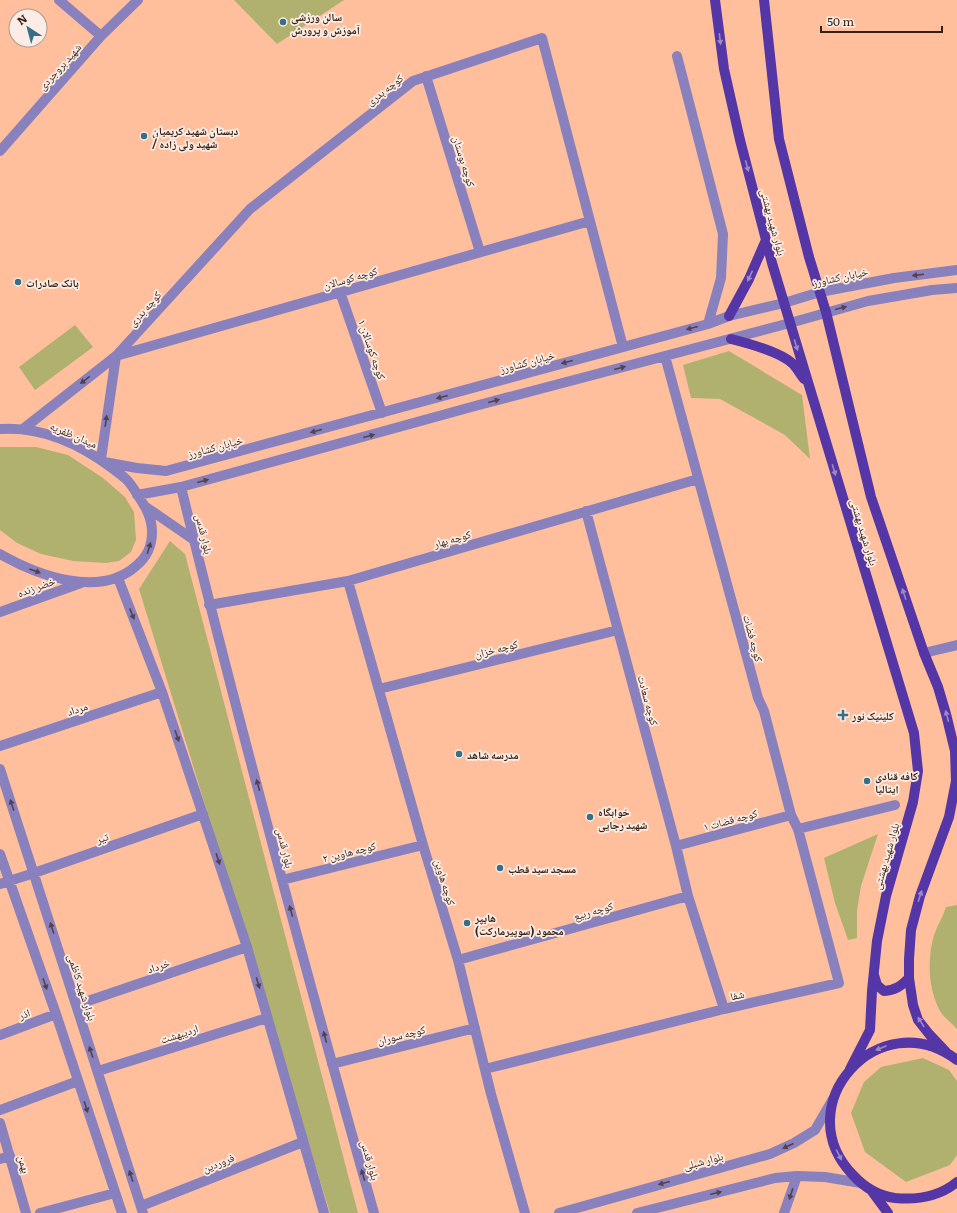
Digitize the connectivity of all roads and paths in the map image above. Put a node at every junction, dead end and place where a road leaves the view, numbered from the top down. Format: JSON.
{"nodes":[{"id":1,"x":59,"y":0,"type":"edge"},
{"id":2,"x":138,"y":0,"type":"edge"},
{"id":3,"x":715,"y":0,"type":"edge"},
{"id":4,"x":764,"y":0,"type":"edge"},
{"id":5,"x":101,"y":36,"type":"junction"},
{"id":6,"x":677,"y":56,"type":"dead end"},
{"id":7,"x":426,"y":76,"type":"junction"},
{"id":8,"x":0,"y":151,"type":"edge"},
{"id":9,"x":590,"y":221,"type":"junction"},
{"id":10,"x":766,"y":240,"type":"junction"},
{"id":11,"x":480,"y":252,"type":"junction"},
{"id":12,"x":957,"y":270,"type":"edge"},
{"id":13,"x":957,"y":288,"type":"edge"},
{"id":14,"x":340,"y":292,"type":"junction"},
{"id":15,"x":820,"y":292,"type":"junction"},
{"id":16,"x":784,"y":303,"type":"junction"},
{"id":17,"x":826,"y":312,"type":"junction"},
{"id":18,"x":729,"y":316,"type":"junction"},
{"id":19,"x":790,"y":323,"type":"junction"},
{"id":20,"x":708,"y":324,"type":"junction"},
{"id":21,"x":731,"y":339,"type":"junction"},
{"id":22,"x":623,"y":347,"type":"junction"},
{"id":23,"x":116,"y":356,"type":"junction"},
{"id":24,"x":665,"y":356,"type":"junction"},
{"id":25,"x":808,"y":384,"type":"junction"},
{"id":26,"x":382,"y":413,"type":"junction"},
{"id":27,"x":338,"y":425,"type":"junction"},
{"id":28,"x":23,"y":429,"type":"junction"},
{"id":29,"x":0,"y":430,"type":"edge"},
{"id":30,"x":341,"y":443,"type":"junction"},
{"id":31,"x":103,"y":461,"type":"junction"},
{"id":32,"x":698,"y":479,"type":"junction"},
{"id":33,"x":181,"y":487,"type":"junction"},
{"id":34,"x":138,"y":495,"type":"junction"},
{"id":35,"x":146,"y":507,"type":"junction"},
{"id":36,"x":586,"y":511,"type":"junction"},
{"id":37,"x":194,"y":540,"type":"junction"},
{"id":38,"x":0,"y":554,"type":"edge"},
{"id":39,"x":118,"y":578,"type":"junction"},
{"id":40,"x":348,"y":581,"type":"junction"},
{"id":41,"x":81,"y":583,"type":"junction"},
{"id":42,"x":209,"y":605,"type":"junction"},
{"id":43,"x":0,"y":612,"type":"edge"},
{"id":44,"x":618,"y":630,"type":"junction"},
{"id":45,"x":957,"y":645,"type":"edge"},
{"id":46,"x":924,"y":653,"type":"junction"},
{"id":47,"x":379,"y":689,"type":"junction"},
{"id":48,"x":162,"y":692,"type":"junction"},
{"id":49,"x":0,"y":746,"type":"edge"},
{"id":50,"x":0,"y":768,"type":"edge"},
{"id":51,"x":894,"y":805,"type":"dead end"},
{"id":52,"x":203,"y":814,"type":"junction"},
{"id":53,"x":790,"y":815,"type":"junction"},
{"id":54,"x":798,"y":829,"type":"junction"},
{"id":55,"x":423,"y":845,"type":"junction"},
{"id":56,"x":676,"y":846,"type":"junction"},
{"id":57,"x":0,"y":854,"type":"edge"},
{"id":58,"x":34,"y":874,"type":"junction"},
{"id":59,"x":282,"y":880,"type":"junction"},
{"id":60,"x":4,"y":882,"type":"edge"},
{"id":61,"x":688,"y":896,"type":"junction"},
{"id":62,"x":247,"y":947,"type":"junction"},
{"id":63,"x":458,"y":960,"type":"junction"},
{"id":64,"x":874,"y":975,"type":"junction"},
{"id":65,"x":909,"y":978,"type":"junction"},
{"id":66,"x":76,"y":1005,"type":"junction"},
{"id":67,"x":724,"y":1009,"type":"junction"},
{"id":68,"x":56,"y":1014,"type":"junction"},
{"id":69,"x":268,"y":1018,"type":"junction"},
{"id":70,"x":475,"y":1028,"type":"junction"},
{"id":71,"x":0,"y":1035,"type":"edge"},
{"id":72,"x":946,"y":1052,"type":"junction"},
{"id":73,"x":957,"y":1060,"type":"edge"},
{"id":74,"x":332,"y":1064,"type":"junction"},
{"id":75,"x":485,"y":1069,"type":"junction"},
{"id":76,"x":850,"y":1069,"type":"junction"},
{"id":77,"x":98,"y":1072,"type":"junction"},
{"id":78,"x":78,"y":1081,"type":"junction"},
{"id":79,"x":833,"y":1099,"type":"junction"},
{"id":80,"x":0,"y":1110,"type":"edge"},
{"id":81,"x":0,"y":1123,"type":"edge"},
{"id":82,"x":303,"y":1142,"type":"junction"},
{"id":83,"x":5,"y":1157,"type":"edge"},
{"id":84,"x":797,"y":1176,"type":"junction"},
{"id":85,"x":957,"y":1182,"type":"edge"},
{"id":86,"x":861,"y":1183,"type":"junction"},
{"id":87,"x":871,"y":1190,"type":"junction"},
{"id":88,"x":115,"y":1193,"type":"junction"},
{"id":89,"x":142,"y":1209,"type":"edge"},
{"id":90,"x":26,"y":1213,"type":"edge"},
{"id":91,"x":40,"y":1213,"type":"edge"},
{"id":92,"x":122,"y":1213,"type":"edge"},
{"id":93,"x":324,"y":1213,"type":"edge"},
{"id":94,"x":374,"y":1213,"type":"edge"},
{"id":95,"x":525,"y":1213,"type":"edge"},
{"id":96,"x":559,"y":1213,"type":"edge"},
{"id":97,"x":637,"y":1213,"type":"edge"},
{"id":98,"x":784,"y":1213,"type":"edge"},
{"id":99,"x":888,"y":1213,"type":"edge"}],
"edges":[{"from":1,"to":5,"type":"street"},
{"from":2,"to":5,"type":"street","name":"شهید بروجردی"},
{"from":3,"to":10,"type":"main road","name":"بلوار شهید بهشتی","one_way":true},
{"from":4,"to":15,"type":"main road","name":"بلوار شهید بهشتی"},
{"from":5,"to":8,"type":"street","name":"شهید بروجردی"},
{"from":6,"to":20,"type":"street"},
{"from":7,"to":9,"type":"street","name":"کوچه بدری"},
{"from":7,"to":11,"type":"street","name":"کوچه بوستان"},
{"from":7,"to":23,"type":"street","name":"کوچه بدری"},
{"from":9,"to":11,"type":"street","name":"کوچه کوسالان"},
{"from":9,"to":22,"type":"street","name":"کوچه بدری"},
{"from":10,"to":16,"type":"main road","name":"بلوار شهید بهشتی"},
{"from":10,"to":18,"type":"main road","one_way":true},
{"from":11,"to":14,"type":"street","name":"کوچه کوسالان"},
{"from":12,"to":15,"type":"street","name":"خیابان کشاورز","one_way":true},
{"from":17,"to":13,"type":"street","one_way":true},
{"from":14,"to":23,"type":"street","name":"کوچه کوسالان"},
{"from":14,"to":26,"type":"street","name":"کوچه کوسالان ۱"},
{"from":15,"to":16,"type":"street","name":"خیابان کشاورز"},
{"from":15,"to":17,"type":"main road","name":"بلوار شهید بهشتی"},
{"from":16,"to":18,"type":"street","name":"خیابان کشاورز"},
{"from":16,"to":19,"type":"main road","name":"بلوار شهید بهشتی"},
{"from":17,"to":19,"type":"street"},
{"from":46,"to":17,"type":"main road","name":"بلوار شهید بهشتی","one_way":true},
{"from":18,"to":20,"type":"street","name":"خیابان کشاورز"},
{"from":19,"to":21,"type":"street"},
{"from":19,"to":25,"type":"main road","name":"بلوار شهید بهشتی","one_way":true},
{"from":20,"to":22,"type":"street","name":"خیابان کشاورز","one_way":true},
{"from":21,"to":24,"type":"street"},
{"from":21,"to":25,"type":"main road"},
{"from":22,"to":26,"type":"street","name":"خیابان کشاورز","one_way":true},
{"from":23,"to":28,"type":"street","one_way":true},
{"from":31,"to":23,"type":"street","one_way":true},
{"from":30,"to":24,"type":"street","one_way":true},
{"from":24,"to":32,"type":"street","name":"کوچه فضات"},
{"from":25,"to":64,"type":"main road","name":"بلوار شهید بهشتی","one_way":true},
{"from":26,"to":27,"type":"street","name":"خیابان کشاورز"},
{"from":27,"to":30,"type":"street"},
{"from":27,"to":31,"type":"street","name":"خیابان کشاورز","one_way":true},
{"from":28,"to":29,"type":"street","name":"میدان ظفریه"},
{"from":28,"to":31,"type":"street","name":"میدان ظفریه"},
{"from":33,"to":30,"type":"street","one_way":true},
{"from":31,"to":34,"type":"street","name":"میدان ظفریه"},
{"from":32,"to":36,"type":"street","name":"کوچه بهار"},
{"from":32,"to":53,"type":"street","name":"کوچه فضات"},
{"from":33,"to":34,"type":"street"},
{"from":33,"to":37,"type":"street","name":"بلوار قدس"},
{"from":34,"to":35,"type":"street","name":"میدان ظفریه"},
{"from":35,"to":37,"type":"street"},
{"from":39,"to":35,"type":"street","name":"میدان ظفریه","one_way":true},
{"from":36,"to":40,"type":"street","name":"کوچه بهار"},
{"from":36,"to":44,"type":"street","name":"کوچه سعادت"},
{"from":37,"to":42,"type":"street","name":"بلوار قدس"},
{"from":38,"to":41,"type":"street","name":"میدان ظفریه","one_way":true},
{"from":39,"to":41,"type":"street","name":"میدان ظفریه"},
{"from":39,"to":48,"type":"street","one_way":true},
{"from":40,"to":42,"type":"street","name":"کوچه بهار"},
{"from":40,"to":47,"type":"street","name":"کوچه هاوین"},
{"from":41,"to":43,"type":"street","name":"خضر زنده"},
{"from":59,"to":42,"type":"street","name":"بلوار قدس","one_way":true},
{"from":44,"to":47,"type":"street","name":"کوچه خزان"},
{"from":44,"to":56,"type":"street","name":"کوچه سعادت"},
{"from":45,"to":46,"type":"street"},
{"from":65,"to":46,"type":"main road","name":"بلوار شهید بهشتی","one_way":true},
{"from":47,"to":55,"type":"street","name":"کوچه هاوین"},
{"from":48,"to":49,"type":"street","name":"مرداد"},
{"from":48,"to":52,"type":"street","one_way":true},
{"from":58,"to":50,"type":"street","name":"بلوار شهید کاظمی","one_way":true},
{"from":51,"to":54,"type":"street"},
{"from":52,"to":58,"type":"street","name":"تیر"},
{"from":52,"to":62,"type":"street","one_way":true},
{"from":53,"to":54,"type":"street","name":"کوچه فضات"},
{"from":53,"to":56,"type":"street","name":"کوچه قضات ۱"},
{"from":54,"to":67,"type":"street","name":"شفا"},
{"from":55,"to":59,"type":"street","name":"کوچه هاوین ۲"},
{"from":55,"to":63,"type":"street","name":"کوچه هاوین"},
{"from":56,"to":61,"type":"street","name":"کوچه سعادت"},
{"from":57,"to":60,"type":"street"},
{"from":58,"to":60,"type":"street","name":"تیر"},
{"from":66,"to":58,"type":"street","name":"بلوار شهید کاظمی","one_way":true},
{"from":74,"to":59,"type":"street","name":"بلوار قدس","one_way":true},
{"from":60,"to":68,"type":"street","one_way":true},
{"from":61,"to":63,"type":"street","name":"کوچه ربیع"},
{"from":61,"to":67,"type":"street","name":"کوچه سعادت"},
{"from":62,"to":66,"type":"street","name":"خرداد"},
{"from":62,"to":69,"type":"street","one_way":true},
{"from":63,"to":70,"type":"street","name":"کوچه هاوین"},
{"from":64,"to":65,"type":"main road"},
{"from":64,"to":76,"type":"main road","name":"بلوار شهید بهشتی"},
{"from":72,"to":65,"type":"main road","name":"بلوار شهید بهشتی","one_way":true},
{"from":77,"to":66,"type":"street","name":"بلوار شهید کاظمی","one_way":true},
{"from":67,"to":75,"type":"street","name":"شفا"},
{"from":68,"to":71,"type":"street","name":"اذر"},
{"from":68,"to":78,"type":"street"},
{"from":69,"to":77,"type":"street","name":"اردیبهشت"},
{"from":69,"to":82,"type":"street"},
{"from":70,"to":74,"type":"street","name":"کوچه سوران"},
{"from":70,"to":75,"type":"street","name":"کوچه هاوین"},
{"from":72,"to":73,"type":"main road"},
{"from":72,"to":76,"type":"main road","one_way":true},
{"from":94,"to":74,"type":"street","name":"بلوار قدس","one_way":true},
{"from":75,"to":95,"type":"street","name":"کوچه هاوین"},
{"from":76,"to":79,"type":"main road"},
{"from":89,"to":77,"type":"street","name":"بلوار شهید کاظمی","one_way":true},
{"from":78,"to":80,"type":"street"},
{"from":78,"to":88,"type":"street","one_way":true},
{"from":79,"to":86,"type":"main road","one_way":true},
{"from":79,"to":96,"type":"street","name":"بلوار شبلی","one_way":true},
{"from":81,"to":83,"type":"street","name":"بهمن"},
{"from":82,"to":89,"type":"street","name":"فروردین"},
{"from":82,"to":93,"type":"street"},
{"from":83,"to":90,"type":"street","name":"بهمن"},
{"from":84,"to":86,"type":"street"},
{"from":97,"to":84,"type":"street","one_way":true},
{"from":84,"to":98,"type":"street","one_way":true},
{"from":85,"to":87,"type":"main road"},
{"from":86,"to":87,"type":"main road"},
{"from":87,"to":99,"type":"main road"},
{"from":88,"to":91,"type":"street"},
{"from":88,"to":92,"type":"street"}]}
